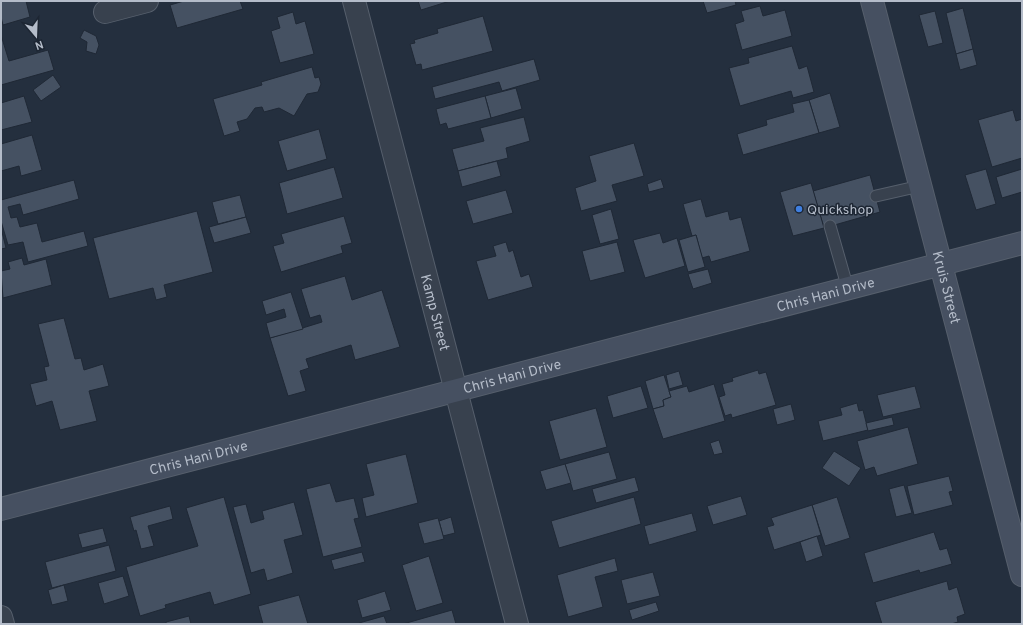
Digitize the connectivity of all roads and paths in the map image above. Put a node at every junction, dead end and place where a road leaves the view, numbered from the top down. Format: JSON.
{"nodes":[{"id":1,"x":147,"y":1,"type":"edge"},
{"id":2,"x":354,"y":1,"type":"edge"},
{"id":3,"x":872,"y":1,"type":"edge"},
{"id":4,"x":105,"y":12,"type":"dead end"},
{"id":5,"x":920,"y":186,"type":"junction"},
{"id":6,"x":876,"y":196,"type":"dead end"},
{"id":7,"x":830,"y":226,"type":"dead end"},
{"id":8,"x":1022,"y":243,"type":"edge"},
{"id":9,"x":942,"y":264,"type":"junction"},
{"id":10,"x":848,"y":289,"type":"junction"},
{"id":11,"x":456,"y":389,"type":"junction"},
{"id":12,"x":1,"y":509,"type":"edge"},
{"id":13,"x":1022,"y":574,"type":"edge"},
{"id":14,"x":1,"y":617,"type":"edge"},
{"id":15,"x":3,"y":624,"type":"edge"},
{"id":16,"x":517,"y":624,"type":"edge"}],
"edges":[{"from":1,"to":4,"type":"street"},
{"from":2,"to":11,"type":"street","name":"Kamp Street"},
{"from":3,"to":5,"type":"street","name":"Kruis Street"},
{"from":5,"to":6,"type":"lane"},
{"from":5,"to":9,"type":"street","name":"Kruis Street"},
{"from":7,"to":10,"type":"lane"},
{"from":8,"to":9,"type":"street","name":"Chris Hani Drive"},
{"from":9,"to":10,"type":"street","name":"Chris Hani Drive"},
{"from":9,"to":13,"type":"street","name":"Kruis Street"},
{"from":10,"to":11,"type":"street","name":"Chris Hani Drive"},
{"from":11,"to":12,"type":"street","name":"Chris Hani Drive"},
{"from":11,"to":16,"type":"street","name":"Kamp Street"},
{"from":14,"to":15,"type":"street"}]}
